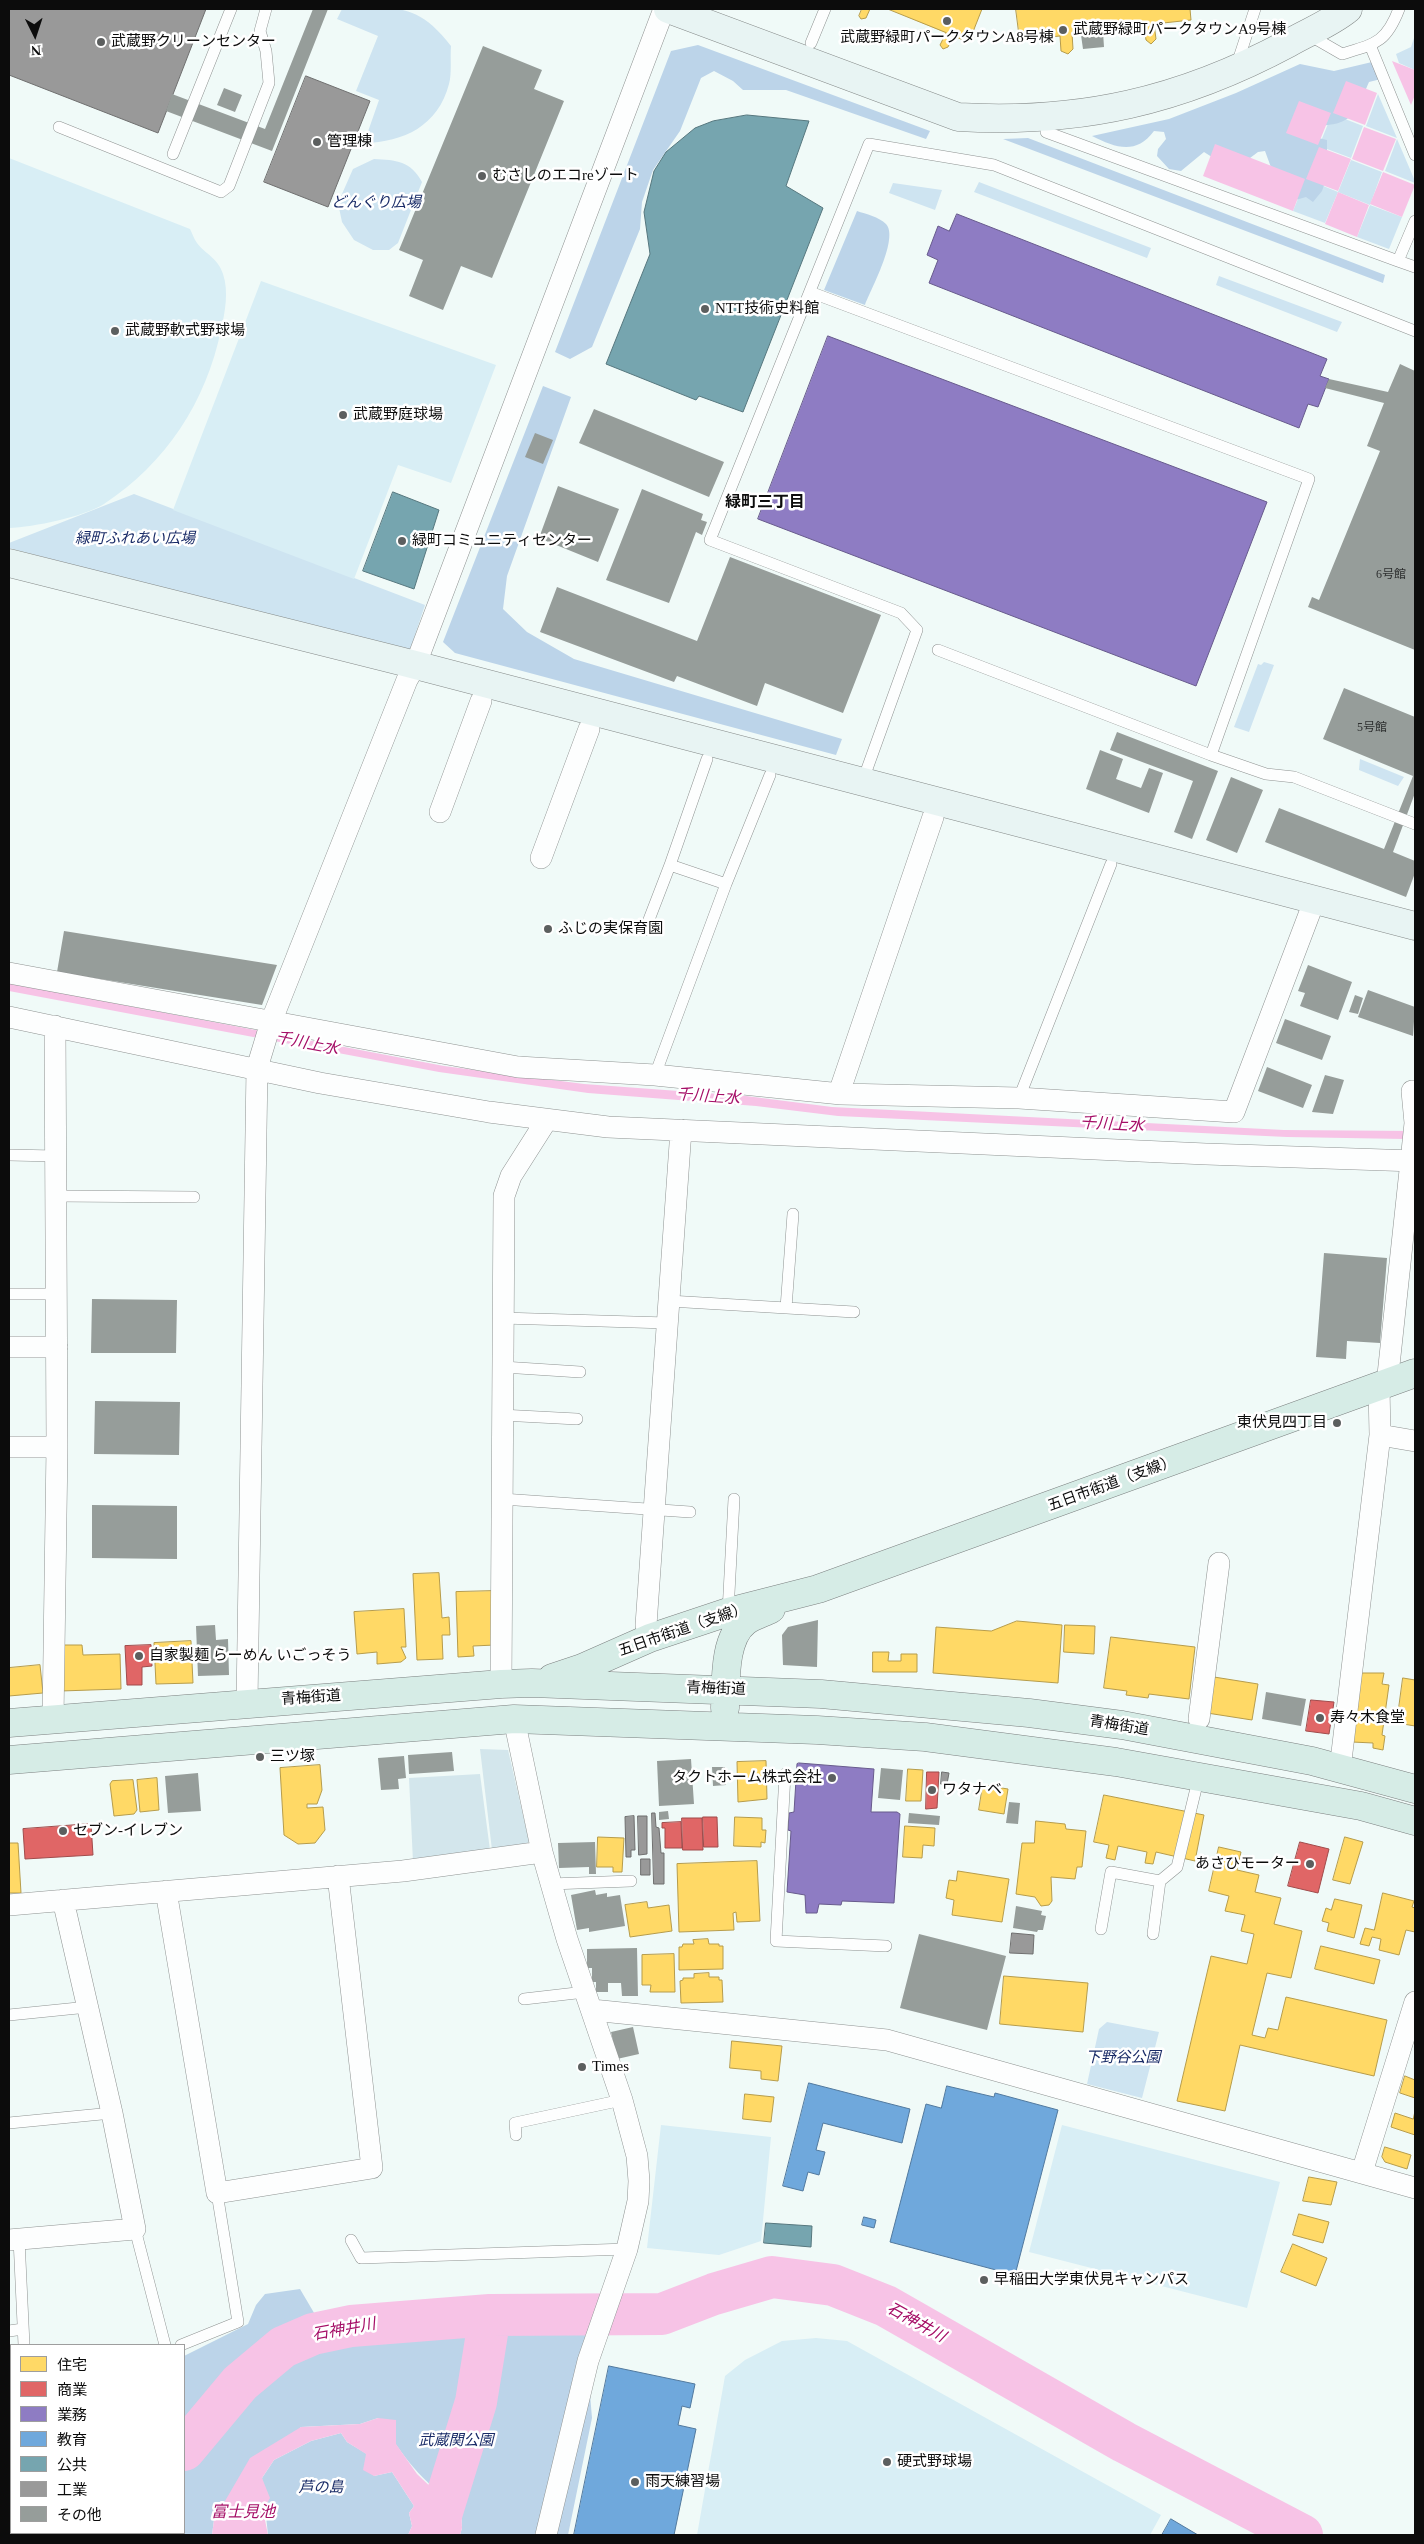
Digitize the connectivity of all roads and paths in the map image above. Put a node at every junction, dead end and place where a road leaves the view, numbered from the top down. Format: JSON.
{"nodes":[{"id":1,"x":231,"y":9,"type":"edge"},
{"id":2,"x":266,"y":9,"type":"edge"},
{"id":3,"x":664,"y":9,"type":"edge"},
{"id":4,"x":668,"y":9,"type":"edge"},
{"id":5,"x":825,"y":9,"type":"edge"},
{"id":6,"x":1255,"y":9,"type":"edge"},
{"id":7,"x":1348,"y":9,"type":"edge"},
{"id":8,"x":1399,"y":9,"type":"edge"},
{"id":9,"x":1306,"y":33,"type":"junction"},
{"id":10,"x":811,"y":43,"type":"dead end"},
{"id":11,"x":1370,"y":45,"type":"junction"},
{"id":12,"x":1236,"y":70,"type":"junction"},
{"id":13,"x":59,"y":127,"type":"dead end"},
{"id":14,"x":1046,"y":132,"type":"dead end"},
{"id":15,"x":173,"y":154,"type":"dead end"},
{"id":16,"x":1415,"y":155,"type":"edge"},
{"id":17,"x":1415,"y":221,"type":"edge"},
{"id":18,"x":1398,"y":261,"type":"junction"},
{"id":19,"x":1415,"y":267,"type":"edge"},
{"id":20,"x":810,"y":292,"type":"junction"},
{"id":21,"x":1415,"y":331,"type":"edge"},
{"id":22,"x":9,"y":563,"type":"edge"},
{"id":23,"x":938,"y":650,"type":"dead end"},
{"id":24,"x":415,"y":666,"type":"junction"},
{"id":25,"x":481,"y":701,"type":"dead end"},
{"id":26,"x":589,"y":729,"type":"dead end"},
{"id":27,"x":1211,"y":755,"type":"junction"},
{"id":28,"x":707,"y":759,"type":"dead end"},
{"id":29,"x":867,"y":769,"type":"dead end"},
{"id":30,"x":770,"y":775,"type":"dead end"},
{"id":31,"x":440,"y":812,"type":"dead end"},
{"id":32,"x":933,"y":817,"type":"dead end"},
{"id":33,"x":1415,"y":824,"type":"edge"},
{"id":34,"x":541,"y":858,"type":"dead end"},
{"id":35,"x":1111,"y":864,"type":"dead end"},
{"id":36,"x":670,"y":865,"type":"junction"},
{"id":37,"x":726,"y":884,"type":"junction"},
{"id":38,"x":1315,"y":900,"type":"junction"},
{"id":39,"x":1415,"y":926,"type":"edge"},
{"id":40,"x":644,"y":930,"type":"dead end"},
{"id":41,"x":9,"y":973,"type":"edge"},
{"id":42,"x":9,"y":1017,"type":"edge"},
{"id":43,"x":55,"y":1026,"type":"junction"},
{"id":44,"x":268,"y":1032,"type":"junction"},
{"id":45,"x":257,"y":1068,"type":"junction"},
{"id":46,"x":655,"y":1075,"type":"junction"},
{"id":47,"x":1412,"y":1091,"type":"dead end"},
{"id":48,"x":841,"y":1094,"type":"junction"},
{"id":49,"x":1019,"y":1098,"type":"junction"},
{"id":50,"x":546,"y":1121,"type":"junction"},
{"id":51,"x":680,"y":1130,"type":"junction"},
{"id":52,"x":9,"y":1155,"type":"edge"},
{"id":53,"x":55,"y":1156,"type":"junction"},
{"id":54,"x":1413,"y":1161,"type":"edge"},
{"id":55,"x":55,"y":1196,"type":"junction"},
{"id":56,"x":194,"y":1197,"type":"dead end"},
{"id":57,"x":792,"y":1214,"type":"dead end"},
{"id":58,"x":9,"y":1294,"type":"edge"},
{"id":59,"x":56,"y":1294,"type":"junction"},
{"id":60,"x":669,"y":1300,"type":"junction"},
{"id":61,"x":786,"y":1308,"type":"junction"},
{"id":62,"x":854,"y":1312,"type":"dead end"},
{"id":63,"x":502,"y":1318,"type":"junction"},
{"id":64,"x":667,"y":1323,"type":"junction"},
{"id":65,"x":9,"y":1347,"type":"edge"},
{"id":66,"x":58,"y":1347,"type":"junction"},
{"id":67,"x":502,"y":1368,"type":"junction"},
{"id":68,"x":580,"y":1372,"type":"dead end"},
{"id":69,"x":1415,"y":1373,"type":"edge"},
{"id":70,"x":1383,"y":1385,"type":"junction"},
{"id":71,"x":501,"y":1415,"type":"junction"},
{"id":72,"x":577,"y":1420,"type":"dead end"},
{"id":73,"x":1380,"y":1435,"type":"junction"},
{"id":74,"x":1415,"y":1441,"type":"edge"},
{"id":75,"x":9,"y":1447,"type":"edge"},
{"id":76,"x":57,"y":1447,"type":"junction"},
{"id":77,"x":502,"y":1499,"type":"junction"},
{"id":78,"x":734,"y":1499,"type":"dead end"},
{"id":79,"x":655,"y":1510,"type":"junction"},
{"id":80,"x":690,"y":1512,"type":"dead end"},
{"id":81,"x":1219,"y":1563,"type":"dead end"},
{"id":82,"x":809,"y":1592,"type":"junction"},
{"id":83,"x":728,"y":1612,"type":"junction"},
{"id":84,"x":650,"y":1638,"type":"junction"},
{"id":85,"x":532,"y":1683,"type":"junction"},
{"id":86,"x":501,"y":1684,"type":"junction"},
{"id":87,"x":726,"y":1689,"type":"junction"},
{"id":88,"x":247,"y":1702,"type":"junction"},
{"id":89,"x":1199,"y":1718,"type":"dead end"},
{"id":90,"x":53,"y":1719,"type":"junction"},
{"id":91,"x":514,"y":1719,"type":"junction"},
{"id":92,"x":9,"y":1723,"type":"edge"},
{"id":93,"x":724,"y":1726,"type":"junction"},
{"id":94,"x":9,"y":1760,"type":"edge"},
{"id":95,"x":1340,"y":1769,"type":"junction"},
{"id":96,"x":785,"y":1774,"type":"dead end"},
{"id":97,"x":1199,"y":1776,"type":"junction"},
{"id":98,"x":1415,"y":1789,"type":"edge"},
{"id":99,"x":1415,"y":1821,"type":"edge"},
{"id":100,"x":542,"y":1852,"type":"junction"},
{"id":101,"x":338,"y":1876,"type":"junction"},
{"id":102,"x":630,"y":1881,"type":"dead end"},
{"id":103,"x":1160,"y":1881,"type":"junction"},
{"id":104,"x":551,"y":1884,"type":"junction"},
{"id":105,"x":166,"y":1891,"type":"junction"},
{"id":106,"x":63,"y":1900,"type":"junction"},
{"id":107,"x":9,"y":1905,"type":"edge"},
{"id":108,"x":1101,"y":1929,"type":"dead end"},
{"id":109,"x":1153,"y":1934,"type":"dead end"},
{"id":110,"x":886,"y":1946,"type":"dead end"},
{"id":111,"x":524,"y":1999,"type":"dead end"},
{"id":112,"x":589,"y":2001,"type":"junction"},
{"id":113,"x":1415,"y":2002,"type":"edge"},
{"id":114,"x":88,"y":2008,"type":"junction"},
{"id":115,"x":9,"y":2015,"type":"edge"},
{"id":116,"x":622,"y":2100,"type":"junction"},
{"id":117,"x":112,"y":2113,"type":"junction"},
{"id":118,"x":9,"y":2123,"type":"edge"},
{"id":119,"x":516,"y":2135,"type":"dead end"},
{"id":120,"x":1362,"y":2172,"type":"junction"},
{"id":121,"x":1415,"y":2188,"type":"edge"},
{"id":122,"x":217,"y":2193,"type":"junction"},
{"id":123,"x":135,"y":2229,"type":"junction"},
{"id":124,"x":14,"y":2240,"type":"edge"},
{"id":125,"x":351,"y":2240,"type":"dead end"},
{"id":126,"x":627,"y":2249,"type":"junction"},
{"id":127,"x":23,"y":2329,"type":"junction"},
{"id":128,"x":9,"y":2331,"type":"edge"},
{"id":129,"x":24,"y":2344,"type":"edge"},
{"id":130,"x":165,"y":2344,"type":"edge"},
{"id":131,"x":183,"y":2344,"type":"edge"},
{"id":132,"x":546,"y":2535,"type":"edge"}],
"edges":[{"from":1,"to":15,"type":"lane"},
{"from":2,"to":13,"type":"lane"},
{"from":3,"to":24,"type":"street"},
{"from":4,"to":12,"type":"street"},
{"from":5,"to":10,"type":"lane"},
{"from":6,"to":12,"type":"lane"},
{"from":7,"to":9,"type":"street"},
{"from":8,"to":11,"type":"lane"},
{"from":9,"to":11,"type":"lane"},
{"from":9,"to":12,"type":"street"},
{"from":11,"to":16,"type":"lane"},
{"from":14,"to":18,"type":"lane"},
{"from":17,"to":18,"type":"lane"},
{"from":18,"to":19,"type":"lane"},
{"from":20,"to":21,"type":"lane"},
{"from":20,"to":27,"type":"lane"},
{"from":20,"to":29,"type":"lane"},
{"from":22,"to":24,"type":"street"},
{"from":23,"to":27,"type":"lane"},
{"from":24,"to":38,"type":"street"},
{"from":24,"to":44,"type":"street"},
{"from":25,"to":31,"type":"street"},
{"from":26,"to":34,"type":"street"},
{"from":27,"to":33,"type":"lane"},
{"from":28,"to":36,"type":"lane"},
{"from":30,"to":37,"type":"lane"},
{"from":32,"to":48,"type":"street"},
{"from":35,"to":49,"type":"lane"},
{"from":36,"to":37,"type":"lane"},
{"from":36,"to":40,"type":"lane"},
{"from":37,"to":46,"type":"lane"},
{"from":38,"to":39,"type":"street"},
{"from":38,"to":49,"type":"street"},
{"from":41,"to":44,"type":"street"},
{"from":42,"to":43,"type":"street"},
{"from":43,"to":45,"type":"street"},
{"from":43,"to":53,"type":"street"},
{"from":44,"to":45,"type":"street"},
{"from":44,"to":46,"type":"street"},
{"from":45,"to":50,"type":"street"},
{"from":45,"to":88,"type":"street"},
{"from":46,"to":48,"type":"street"},
{"from":47,"to":54,"type":"street"},
{"from":48,"to":49,"type":"street"},
{"from":50,"to":51,"type":"street"},
{"from":50,"to":63,"type":"street"},
{"from":51,"to":54,"type":"street"},
{"from":51,"to":60,"type":"street"},
{"from":52,"to":53,"type":"lane"},
{"from":53,"to":55,"type":"street"},
{"from":54,"to":70,"type":"street"},
{"from":55,"to":56,"type":"lane"},
{"from":55,"to":59,"type":"street"},
{"from":57,"to":61,"type":"lane"},
{"from":58,"to":59,"type":"lane"},
{"from":59,"to":66,"type":"street"},
{"from":60,"to":61,"type":"lane"},
{"from":60,"to":64,"type":"street"},
{"from":61,"to":62,"type":"lane"},
{"from":63,"to":64,"type":"lane"},
{"from":63,"to":67,"type":"street"},
{"from":64,"to":79,"type":"street"},
{"from":65,"to":66,"type":"street"},
{"from":66,"to":76,"type":"street"},
{"from":67,"to":68,"type":"lane"},
{"from":67,"to":71,"type":"street"},
{"from":69,"to":70,"type":"main road","name":"五日市街道（支線）"},
{"from":70,"to":73,"type":"street"},
{"from":70,"to":82,"type":"main road","name":"五日市街道（支線）"},
{"from":71,"to":72,"type":"lane"},
{"from":71,"to":77,"type":"street"},
{"from":73,"to":74,"type":"street"},
{"from":73,"to":95,"type":"street"},
{"from":75,"to":76,"type":"street"},
{"from":76,"to":90,"type":"street"},
{"from":77,"to":79,"type":"lane"},
{"from":77,"to":86,"type":"street"},
{"from":78,"to":83,"type":"lane"},
{"from":79,"to":80,"type":"lane"},
{"from":79,"to":84,"type":"street"},
{"from":81,"to":89,"type":"street"},
{"from":82,"to":83,"type":"main road","name":"五日市街道（支線）"},
{"from":82,"to":87,"type":"main road","name":"五日市街道（支線）"},
{"from":83,"to":84,"type":"main road","name":"五日市街道（支線）"},
{"from":84,"to":85,"type":"main road","name":"五日市街道（支線）"},
{"from":85,"to":86,"type":"main road","name":"青梅街道"},
{"from":85,"to":87,"type":"main road","name":"青梅街道"},
{"from":86,"to":88,"type":"main road","name":"青梅街道"},
{"from":87,"to":93,"type":"main road","name":"五日市街道（支線）"},
{"from":87,"to":95,"type":"main road","name":"青梅街道"},
{"from":88,"to":90,"type":"main road","name":"青梅街道"},
{"from":90,"to":92,"type":"main road","name":"青梅街道"},
{"from":91,"to":93,"type":"main road"},
{"from":91,"to":94,"type":"main road"},
{"from":91,"to":100,"type":"street"},
{"from":93,"to":97,"type":"main road"},
{"from":95,"to":98,"type":"main road","name":"青梅街道"},
{"from":96,"to":110,"type":"lane"},
{"from":97,"to":99,"type":"main road"},
{"from":97,"to":103,"type":"lane"},
{"from":100,"to":101,"type":"street"},
{"from":100,"to":104,"type":"street"},
{"from":101,"to":105,"type":"street"},
{"from":101,"to":122,"type":"street"},
{"from":102,"to":104,"type":"lane"},
{"from":103,"to":108,"type":"lane"},
{"from":103,"to":109,"type":"lane"},
{"from":104,"to":112,"type":"street"},
{"from":105,"to":106,"type":"street"},
{"from":105,"to":122,"type":"street"},
{"from":106,"to":107,"type":"street"},
{"from":106,"to":114,"type":"street"},
{"from":111,"to":112,"type":"lane"},
{"from":112,"to":116,"type":"street"},
{"from":112,"to":120,"type":"street"},
{"from":113,"to":120,"type":"street"},
{"from":114,"to":115,"type":"lane"},
{"from":114,"to":117,"type":"street"},
{"from":116,"to":119,"type":"lane"},
{"from":116,"to":126,"type":"street"},
{"from":117,"to":118,"type":"lane"},
{"from":117,"to":123,"type":"street"},
{"from":120,"to":121,"type":"street"},
{"from":122,"to":131,"type":"lane"},
{"from":123,"to":124,"type":"street"},
{"from":123,"to":130,"type":"lane"},
{"from":124,"to":127,"type":"lane"},
{"from":125,"to":126,"type":"lane"},
{"from":126,"to":132,"type":"street"},
{"from":127,"to":128,"type":"lane"},
{"from":127,"to":129,"type":"lane"}]}
